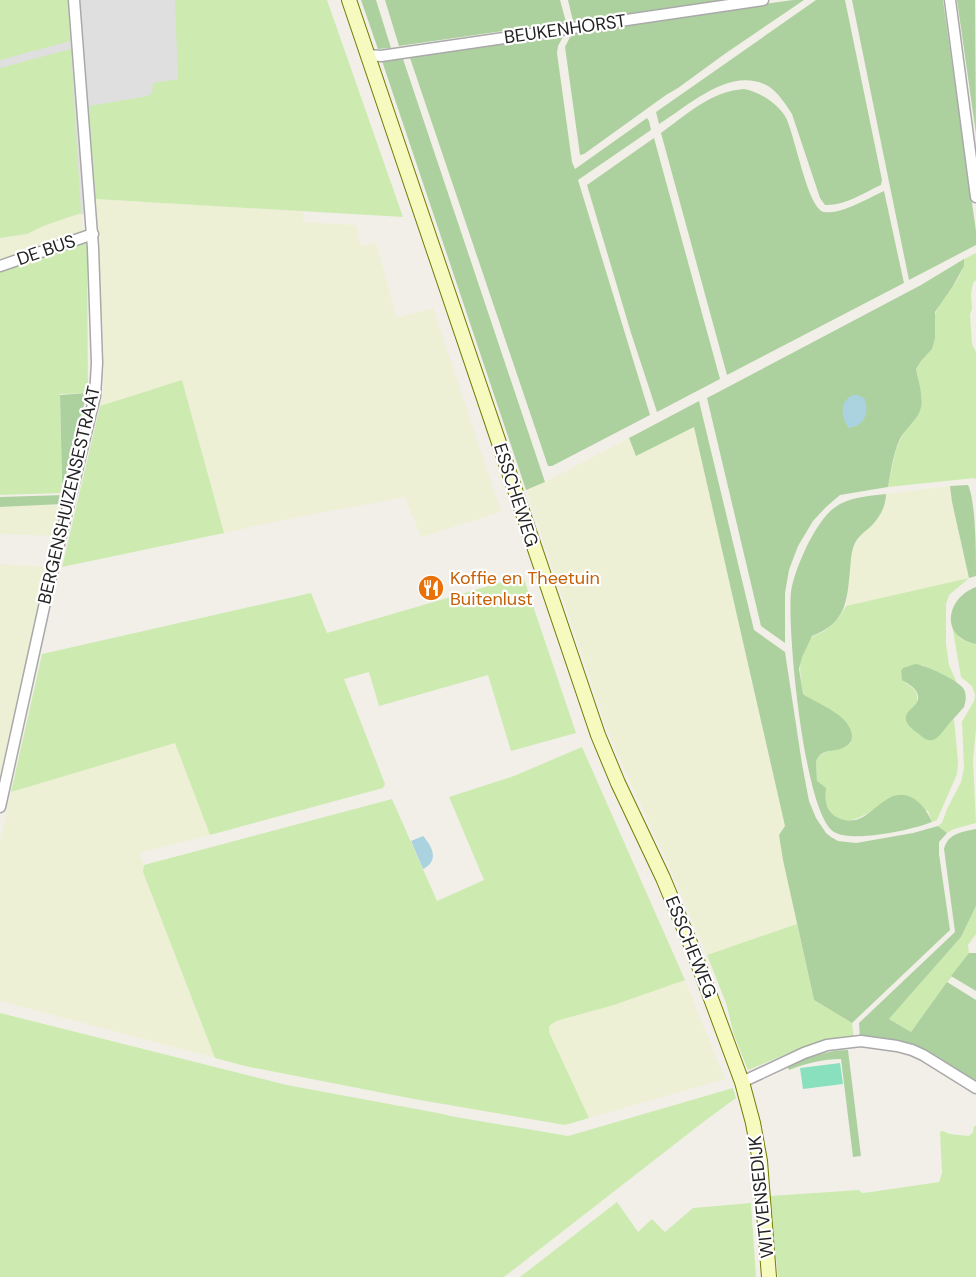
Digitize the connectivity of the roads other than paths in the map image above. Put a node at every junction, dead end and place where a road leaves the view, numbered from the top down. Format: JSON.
{"nodes":[{"id":1,"x":74,"y":0,"type":"edge"},
{"id":2,"x":349,"y":0,"type":"edge"},
{"id":3,"x":763,"y":0,"type":"edge"},
{"id":4,"x":950,"y":0,"type":"edge"},
{"id":5,"x":368,"y":55,"type":"junction"},
{"id":6,"x":976,"y":197,"type":"edge"},
{"id":7,"x":93,"y":234,"type":"junction"},
{"id":8,"x":0,"y":266,"type":"edge"},
{"id":9,"x":0,"y":807,"type":"edge"},
{"id":10,"x":742,"y":1082,"type":"junction"},
{"id":11,"x":976,"y":1088,"type":"edge"},
{"id":12,"x":769,"y":1277,"type":"edge"}],
"edges":[{"from":1,"to":7,"type":"street","name":"BERGENSHUIZENSESTRAAT"},
{"from":2,"to":5,"type":"street","name":"ESSCHEWEG"},
{"from":3,"to":5,"type":"street","name":"BEUKENHORST"},
{"from":4,"to":6,"type":"street"},
{"from":5,"to":10,"type":"street","name":"ESSCHEWEG"},
{"from":7,"to":8,"type":"street","name":"DE BUS"},
{"from":7,"to":9,"type":"street","name":"BERGENSHUIZENSESTRAAT"},
{"from":10,"to":11,"type":"street"},
{"from":10,"to":12,"type":"street","name":"WITVENSEDIJK"}]}
